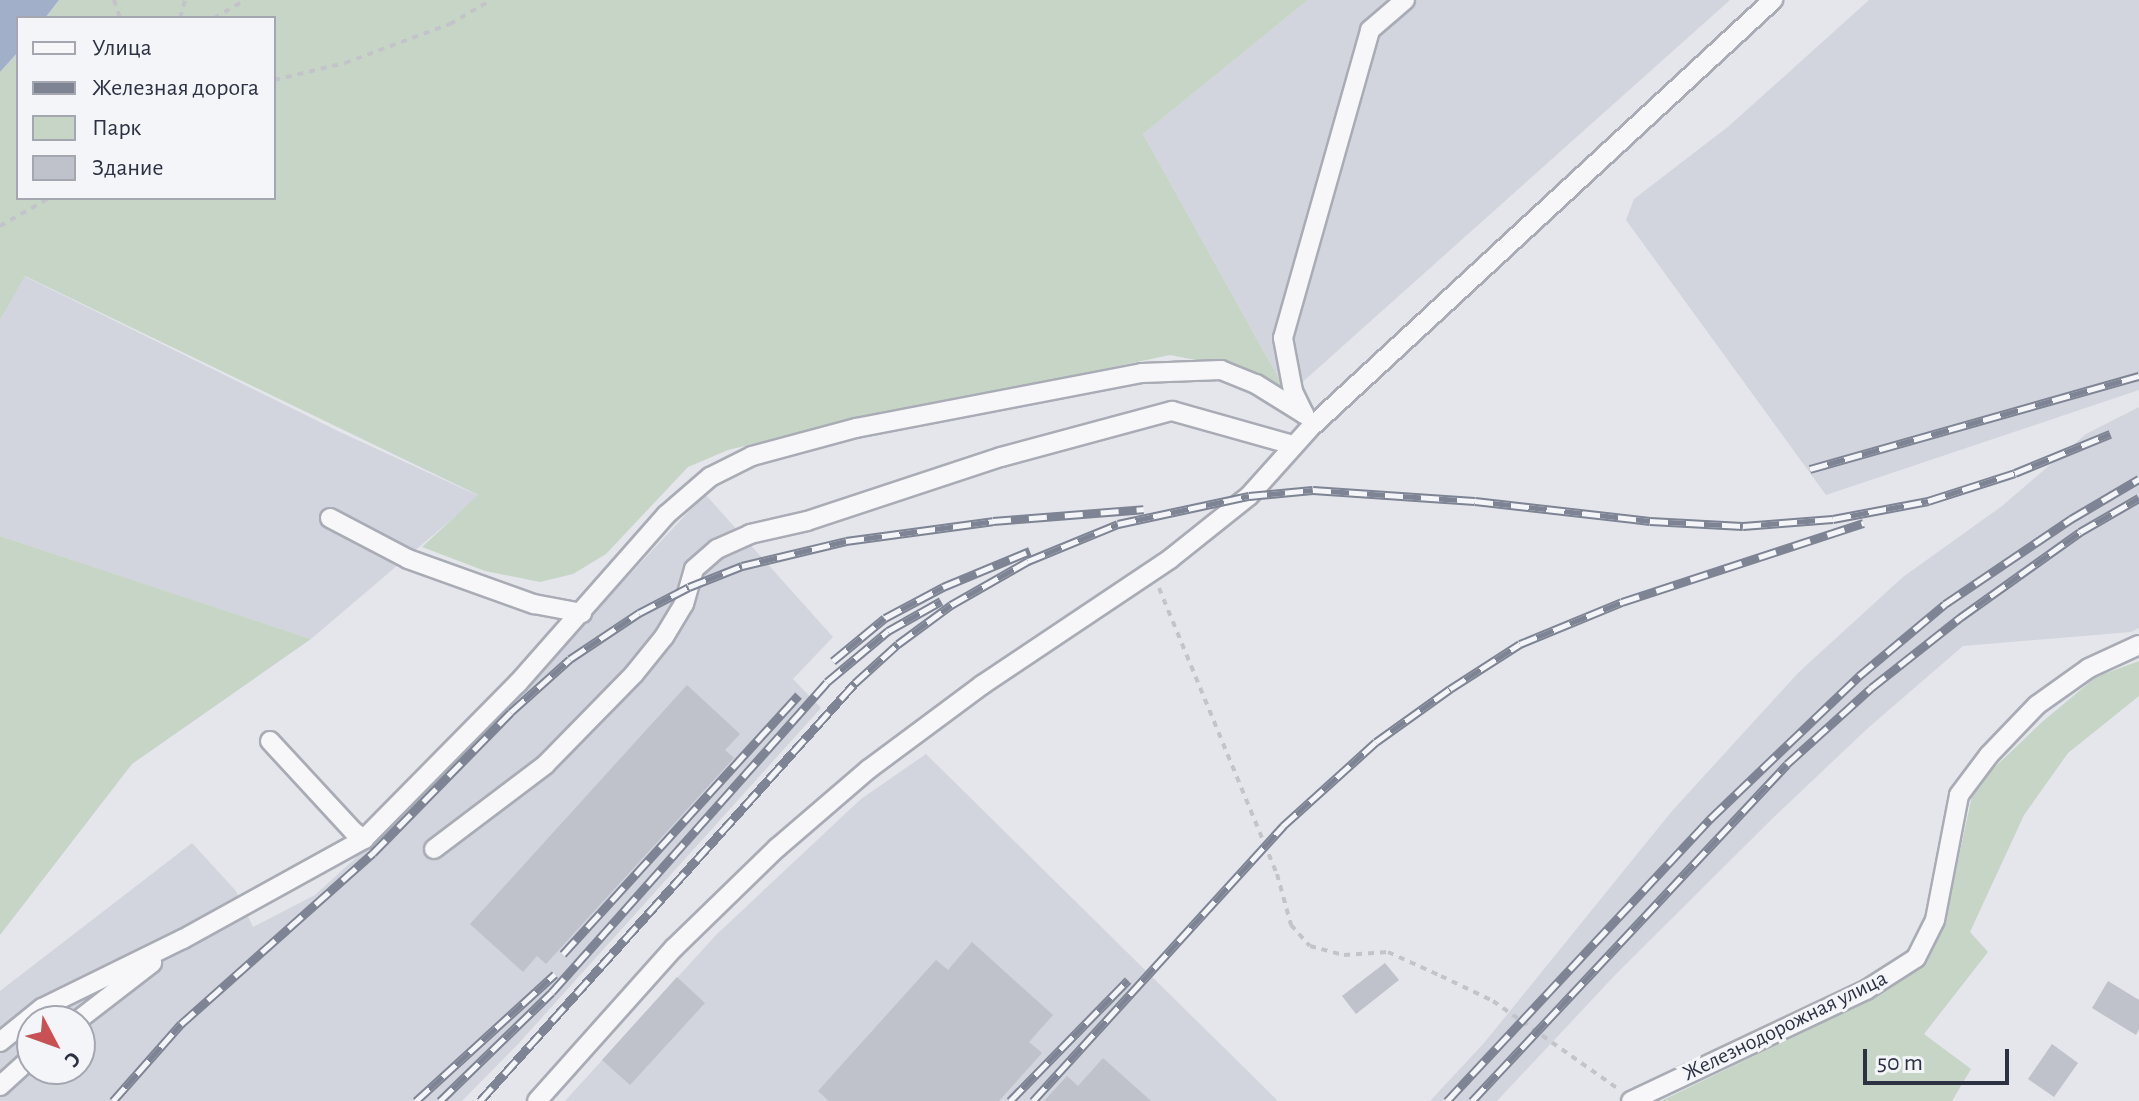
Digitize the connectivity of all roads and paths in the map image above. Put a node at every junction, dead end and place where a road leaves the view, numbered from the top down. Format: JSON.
{"nodes":[{"id":1,"x":245,"y":0,"type":"edge"},
{"id":2,"x":491,"y":0,"type":"edge"},
{"id":3,"x":1405,"y":0,"type":"edge"},
{"id":4,"x":1773,"y":0,"type":"edge"},
{"id":5,"x":217,"y":16,"type":"edge"},
{"id":6,"x":276,"y":80,"type":"edge"},
{"id":7,"x":46,"y":200,"type":"edge"},
{"id":8,"x":0,"y":226,"type":"edge"},
{"id":9,"x":1307,"y":421,"type":"junction"},
{"id":10,"x":1293,"y":445,"type":"junction"},
{"id":11,"x":330,"y":518,"type":"dead end"},
{"id":12,"x":1153,"y":571,"type":"junction"},
{"id":13,"x":582,"y":613,"type":"junction"},
{"id":14,"x":2139,"y":645,"type":"edge"},
{"id":15,"x":270,"y":741,"type":"dead end"},
{"id":16,"x":364,"y":839,"type":"junction"},
{"id":17,"x":434,"y":849,"type":"dead end"},
{"id":18,"x":183,"y":939,"type":"junction"},
{"id":19,"x":96,"y":1006,"type":"edge"},
{"id":20,"x":0,"y":1042,"type":"edge"},
{"id":21,"x":16,"y":1072,"type":"edge"},
{"id":22,"x":0,"y":1086,"type":"edge"},
{"id":23,"x":537,"y":1101,"type":"edge"},
{"id":24,"x":1632,"y":1101,"type":"edge"}],
"edges":[{"from":1,"to":5,"type":"path"},
{"from":2,"to":6,"type":"path"},
{"from":3,"to":9,"type":"street"},
{"from":4,"to":9,"type":"street"},
{"from":7,"to":8,"type":"path"},
{"from":9,"to":10,"type":"street"},
{"from":9,"to":13,"type":"street"},
{"from":10,"to":12,"type":"street"},
{"from":10,"to":17,"type":"street"},
{"from":11,"to":13,"type":"street"},
{"from":12,"to":23,"type":"street"},
{"from":12,"to":24,"type":"path"},
{"from":13,"to":16,"type":"street"},
{"from":14,"to":24,"type":"street","name":"Железнодорожная улица"},
{"from":15,"to":16,"type":"street"},
{"from":16,"to":18,"type":"street"},
{"from":18,"to":19,"type":"street"},
{"from":18,"to":20,"type":"street"},
{"from":21,"to":22,"type":"street"}]}
